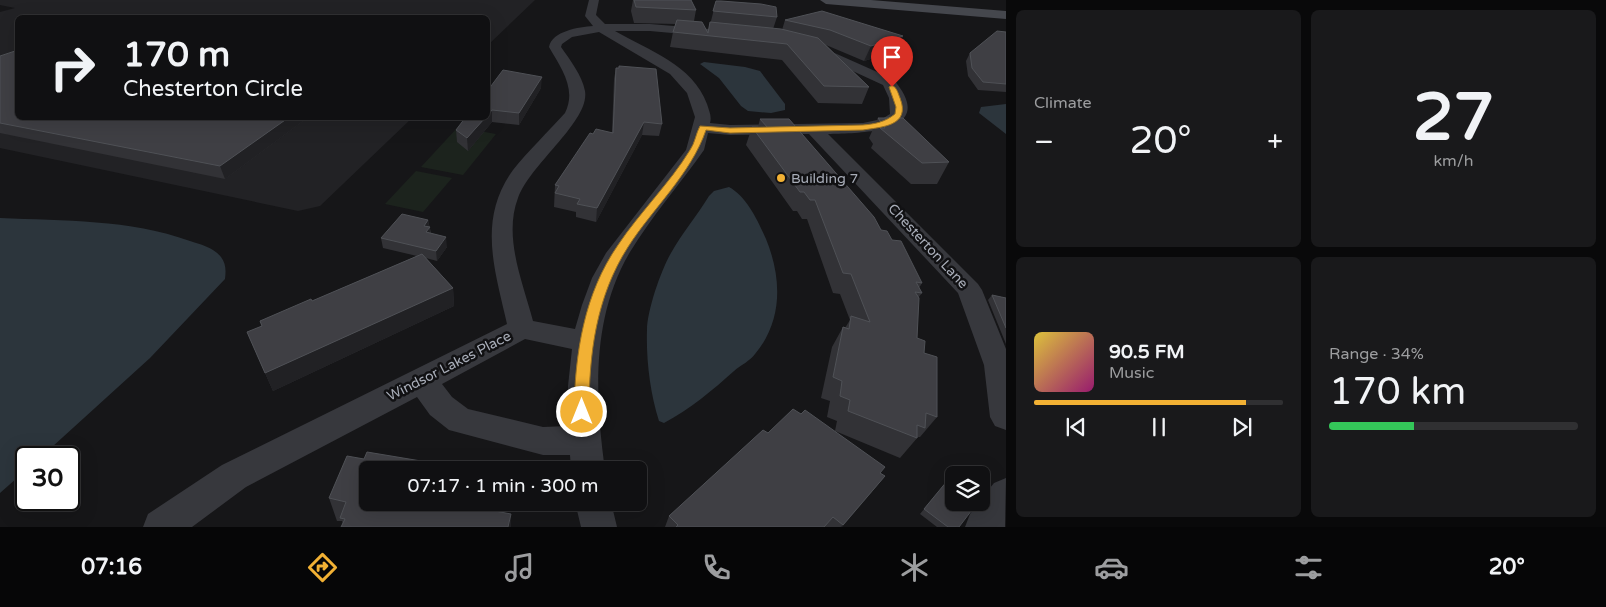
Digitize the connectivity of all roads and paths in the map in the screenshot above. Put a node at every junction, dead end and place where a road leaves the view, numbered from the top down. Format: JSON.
{"nodes":[{"id":1,"x":594,"y":0,"type":"edge"},
{"id":2,"x":826,"y":0,"type":"edge"},
{"id":3,"x":606,"y":6,"type":"dead end"},
{"id":4,"x":1006,"y":15,"type":"edge"},
{"id":5,"x":601,"y":28,"type":"junction"},
{"id":6,"x":717,"y":33,"type":"edge"},
{"id":7,"x":802,"y":44,"type":"edge"},
{"id":8,"x":703,"y":127,"type":"junction"},
{"id":9,"x":814,"y":129,"type":"junction"},
{"id":10,"x":522,"y":329,"type":"junction"},
{"id":11,"x":586,"y":341,"type":"junction"},
{"id":12,"x":422,"y":380,"type":"junction"},
{"id":13,"x":1006,"y":417,"type":"edge"},
{"id":14,"x":586,"y":455,"type":"edge"},
{"id":15,"x":1006,"y":495,"type":"edge"},
{"id":16,"x":596,"y":511,"type":"edge"},
{"id":17,"x":161,"y":527,"type":"edge"},
{"id":18,"x":599,"y":527,"type":"edge"},
{"id":19,"x":983,"y":527,"type":"edge"}],
"edges":[{"from":1,"to":5,"type":"street"},
{"from":2,"to":4,"type":"main road"},
{"from":3,"to":5,"type":"street"},
{"from":5,"to":6,"type":"street"},
{"from":5,"to":8,"type":"street"},
{"from":5,"to":10,"type":"street","name":"Windsor Lakes Place"},
{"from":7,"to":9,"type":"street"},
{"from":8,"to":9,"type":"street"},
{"from":8,"to":11,"type":"street"},
{"from":9,"to":13,"type":"street","name":"Chesterton Lane"},
{"from":10,"to":11,"type":"street"},
{"from":10,"to":12,"type":"street","name":"Windsor Lakes Place"},
{"from":11,"to":14,"type":"street"},
{"from":12,"to":14,"type":"street"},
{"from":12,"to":17,"type":"street","name":"Windsor Lakes Place"},
{"from":15,"to":19,"type":"street"},
{"from":16,"to":18,"type":"street"}]}
